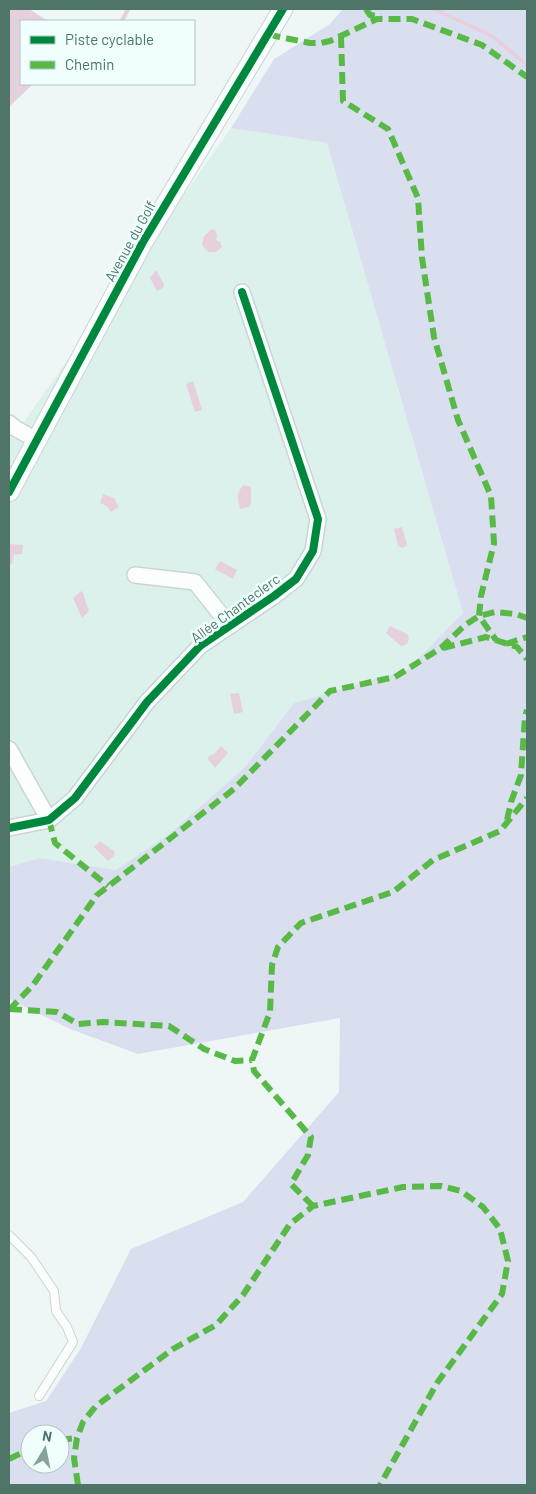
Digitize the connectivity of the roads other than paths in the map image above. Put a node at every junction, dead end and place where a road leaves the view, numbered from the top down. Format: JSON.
{"nodes":[{"id":1,"x":279,"y":15,"type":"edge"},
{"id":2,"x":242,"y":292,"type":"dead end"},
{"id":3,"x":9,"y":423,"type":"edge"},
{"id":4,"x":36,"y":440,"type":"junction"},
{"id":5,"x":9,"y":492,"type":"edge"},
{"id":6,"x":135,"y":575,"type":"dead end"},
{"id":7,"x":230,"y":626,"type":"junction"},
{"id":8,"x":9,"y":749,"type":"edge"},
{"id":9,"x":49,"y":820,"type":"junction"},
{"id":10,"x":9,"y":828,"type":"edge"},
{"id":11,"x":9,"y":1235,"type":"edge"},
{"id":12,"x":39,"y":1396,"type":"dead end"}],
"edges":[{"from":1,"to":4,"type":"street","name":"Avenue du Golf"},
{"from":2,"to":7,"type":"street","name":"Allée Chanteclerc"},
{"from":3,"to":4,"type":"street"},
{"from":4,"to":5,"type":"street","name":"Avenue du Golf"},
{"from":6,"to":7,"type":"street"},
{"from":7,"to":9,"type":"street","name":"Allée Chanteclerc"},
{"from":8,"to":9,"type":"street"},
{"from":9,"to":10,"type":"street"},
{"from":11,"to":12,"type":"lane"}]}
